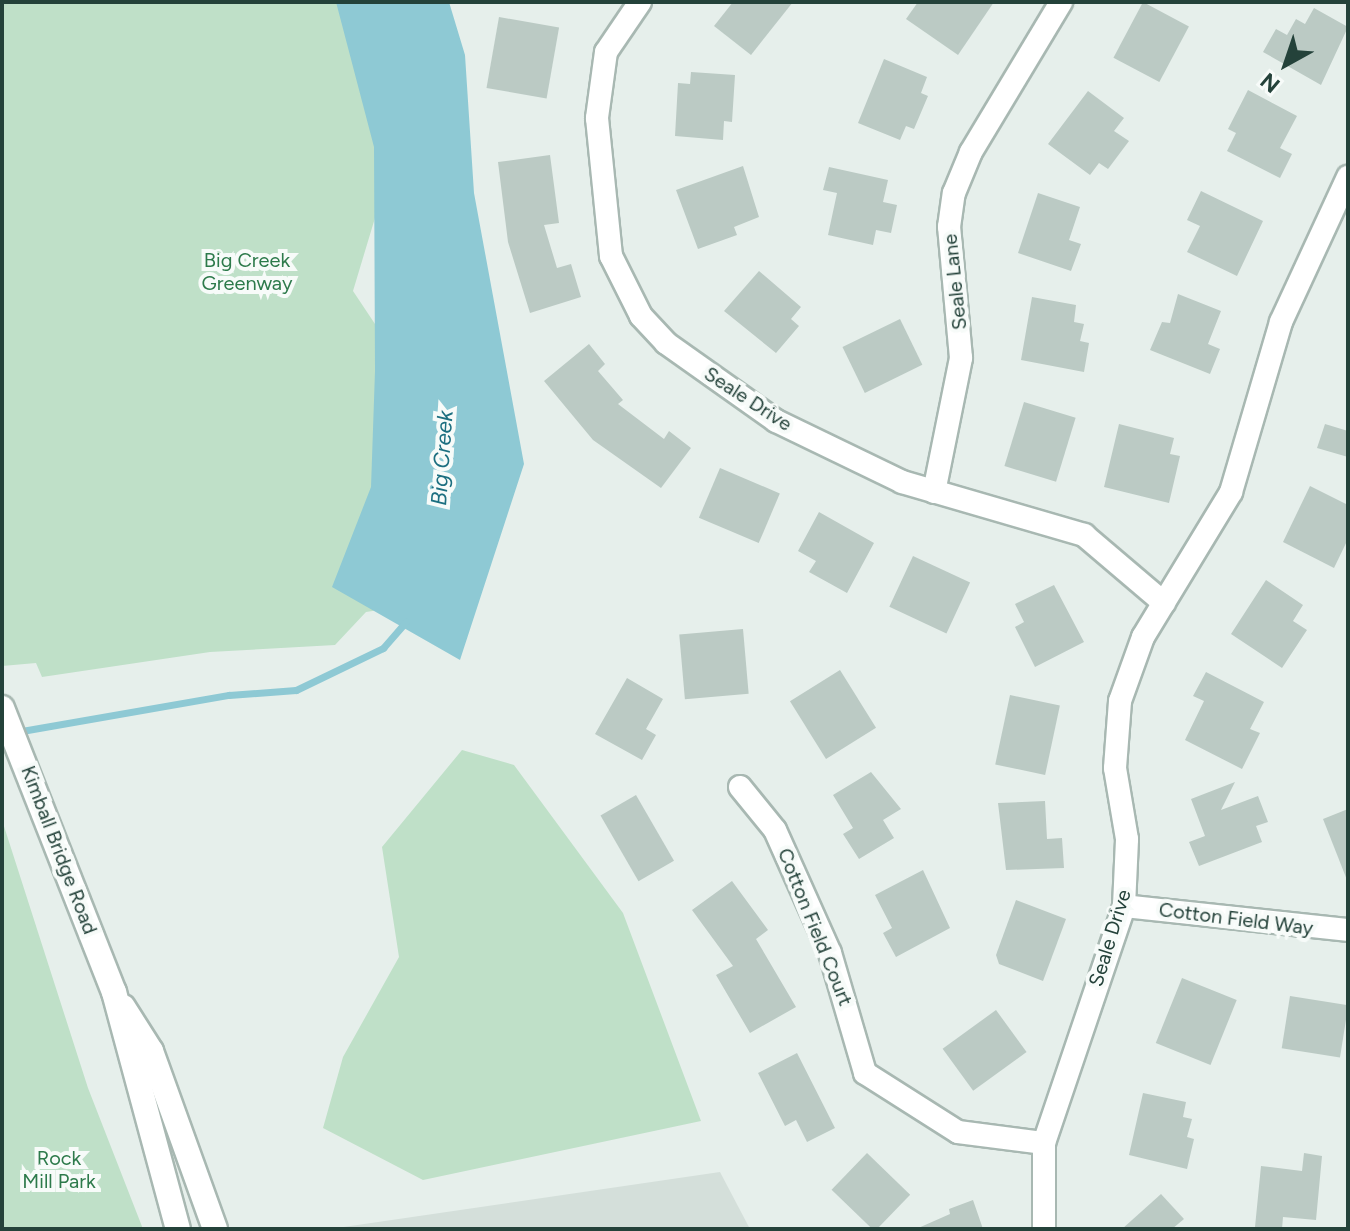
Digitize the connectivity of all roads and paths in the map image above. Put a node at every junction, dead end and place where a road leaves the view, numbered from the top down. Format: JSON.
{"nodes":[{"id":1,"x":640,"y":2,"type":"edge"},
{"id":2,"x":1061,"y":2,"type":"edge"},
{"id":3,"x":1348,"y":177,"type":"edge"},
{"id":4,"x":934,"y":492,"type":"junction"},
{"id":5,"x":1164,"y":603,"type":"junction"},
{"id":6,"x":2,"y":708,"type":"edge"},
{"id":7,"x":740,"y":787,"type":"dead end"},
{"id":8,"x":1124,"y":906,"type":"junction"},
{"id":9,"x":1348,"y":930,"type":"edge"},
{"id":10,"x":114,"y":992,"type":"junction"},
{"id":11,"x":1044,"y":1143,"type":"junction"},
{"id":12,"x":178,"y":1229,"type":"edge"},
{"id":13,"x":215,"y":1229,"type":"edge"},
{"id":14,"x":1044,"y":1229,"type":"edge"}],
"edges":[{"from":1,"to":4,"type":"street","name":"Seale Drive"},
{"from":2,"to":4,"type":"street","name":"Seale Lane"},
{"from":3,"to":5,"type":"street","name":"Seale Drive"},
{"from":4,"to":5,"type":"street","name":"Seale Drive"},
{"from":5,"to":8,"type":"street","name":"Seale Drive"},
{"from":6,"to":10,"type":"street","name":"Kimball Bridge Road"},
{"from":7,"to":11,"type":"street","name":"Cotton Field Court"},
{"from":8,"to":9,"type":"street","name":"Cotton Field Way"},
{"from":8,"to":11,"type":"street","name":"Seale Drive"},
{"from":10,"to":12,"type":"street","name":"Kimball Bridge Road"},
{"from":10,"to":13,"type":"street","name":"Kimball Bridge Road"},
{"from":11,"to":14,"type":"street","name":"Seale Drive"}]}
